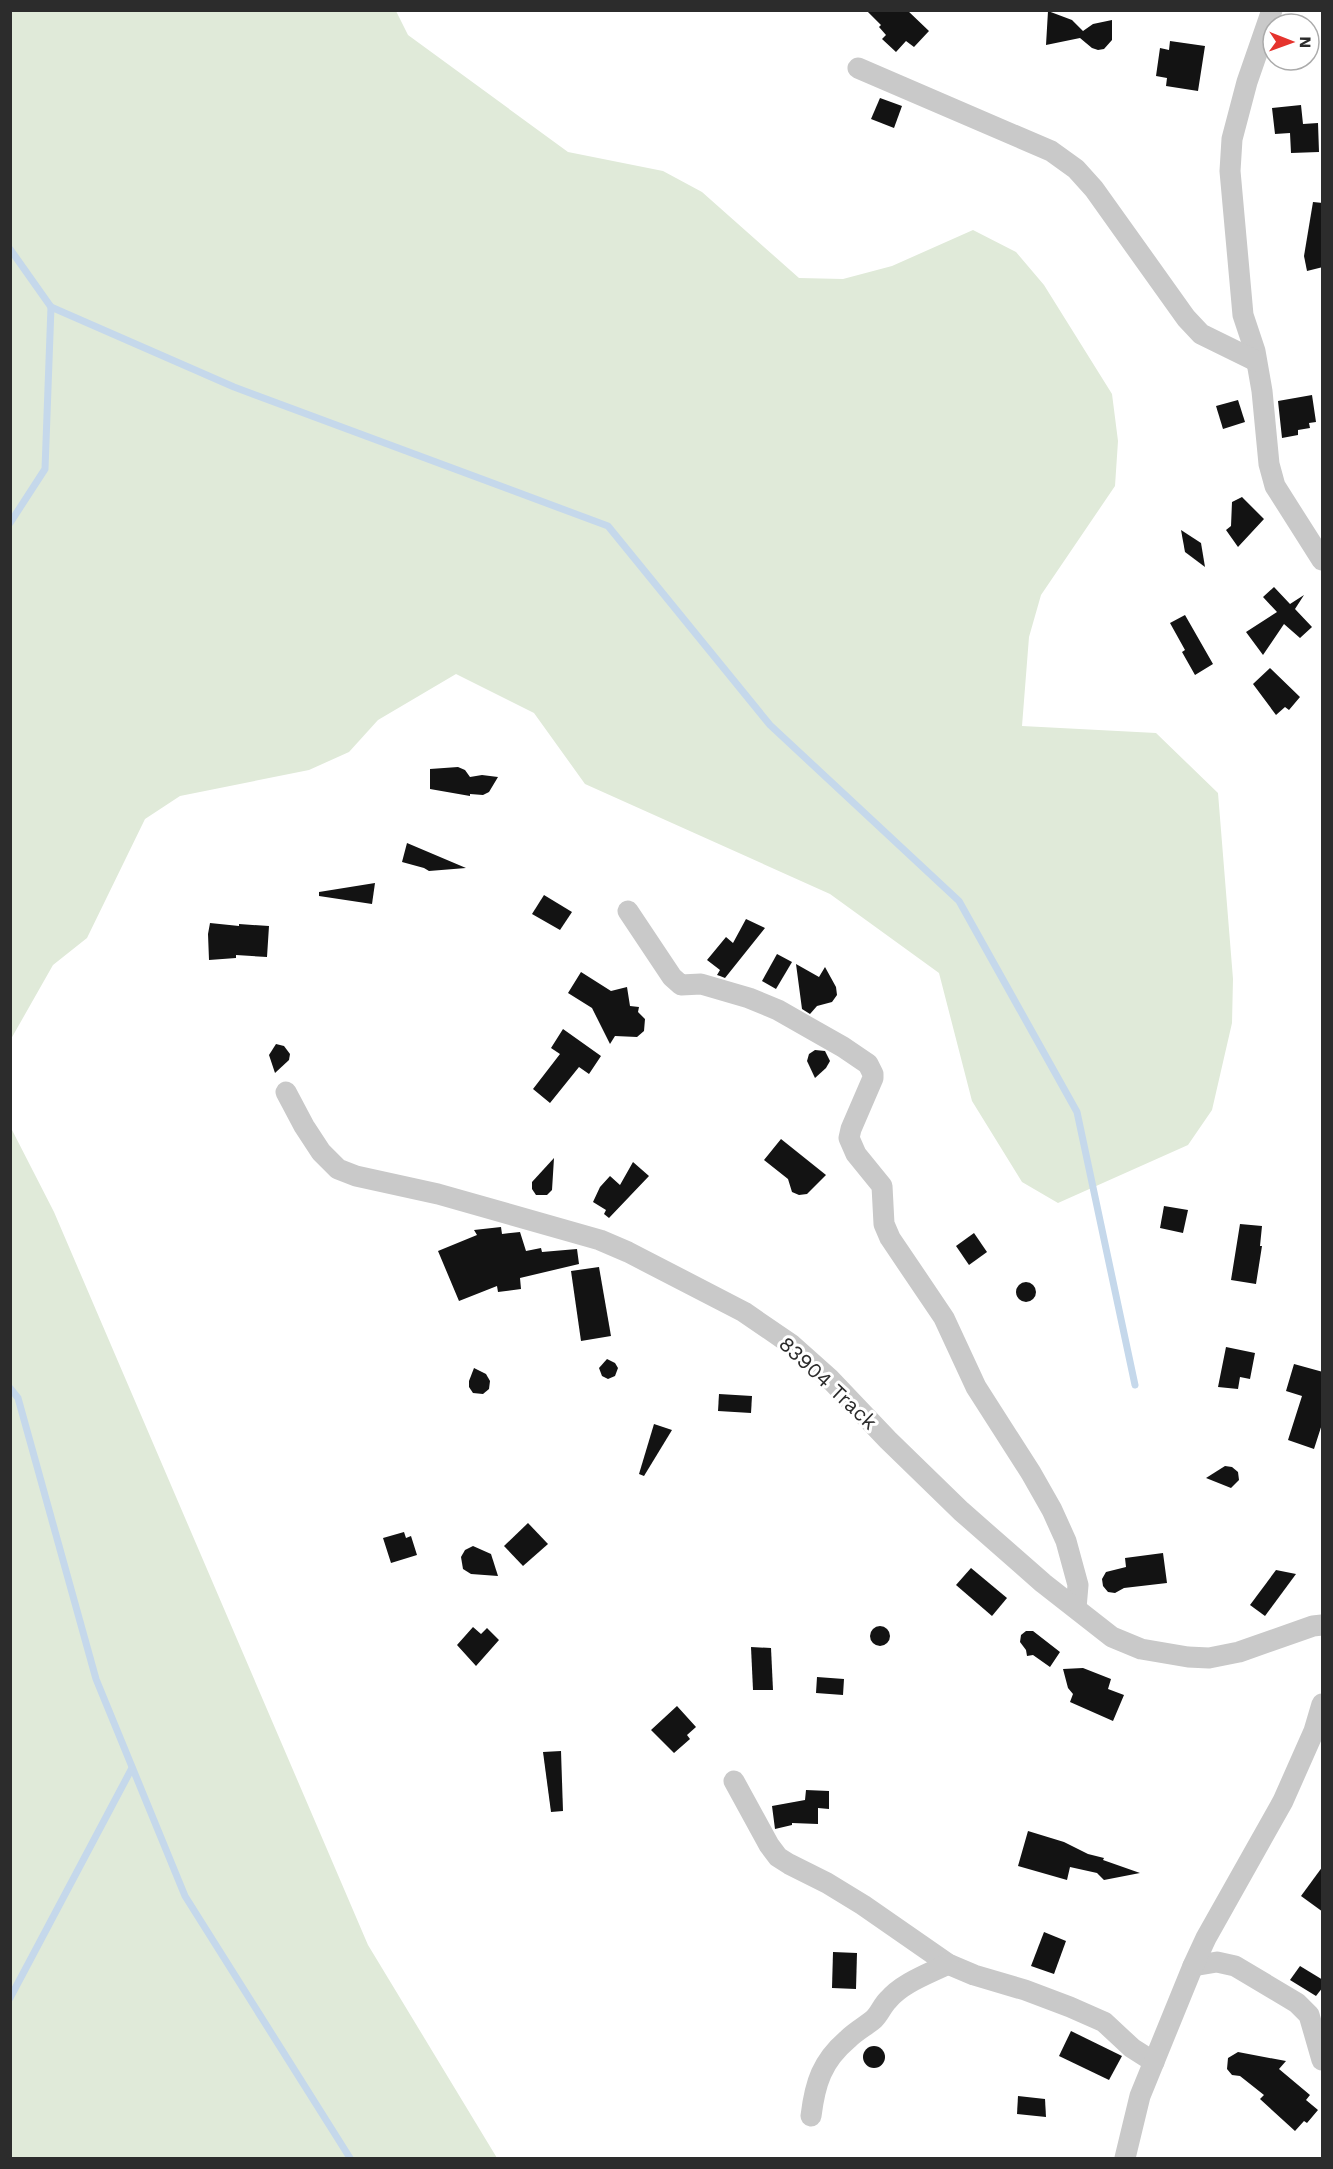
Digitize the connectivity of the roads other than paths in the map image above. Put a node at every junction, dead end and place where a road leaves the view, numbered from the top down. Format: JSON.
{"nodes":[{"id":1,"x":1272,"y":10,"type":"edge"},
{"id":2,"x":858,"y":68,"type":"dead end"},
{"id":3,"x":1256,"y":361,"type":"junction"},
{"id":4,"x":1323,"y":560,"type":"edge"},
{"id":5,"x":628,"y":910,"type":"dead end"},
{"id":6,"x":286,"y":1092,"type":"dead end"},
{"id":7,"x":1076,"y":1608,"type":"junction"},
{"id":8,"x":1323,"y":1625,"type":"edge"},
{"id":9,"x":1323,"y":1704,"type":"edge"},
{"id":10,"x":734,"y":1780,"type":"dead end"},
{"id":11,"x":948,"y":1964,"type":"junction"},
{"id":12,"x":1193,"y":1966,"type":"junction"},
{"id":13,"x":1323,"y":2060,"type":"edge"},
{"id":14,"x":1154,"y":2062,"type":"junction"},
{"id":15,"x":811,"y":2116,"type":"dead end"},
{"id":16,"x":1125,"y":2158,"type":"edge"}],
"edges":[{"from":1,"to":3,"type":"street"},
{"from":2,"to":3,"type":"street"},
{"from":3,"to":4,"type":"street"},
{"from":5,"to":7,"type":"street"},
{"from":6,"to":7,"type":"street","name":"83904 Track"},
{"from":7,"to":8,"type":"street","name":"83904 Track"},
{"from":9,"to":12,"type":"street"},
{"from":10,"to":11,"type":"street"},
{"from":11,"to":14,"type":"street"},
{"from":11,"to":15,"type":"street"},
{"from":12,"to":13,"type":"street"},
{"from":12,"to":14,"type":"street"},
{"from":14,"to":16,"type":"street"}]}
